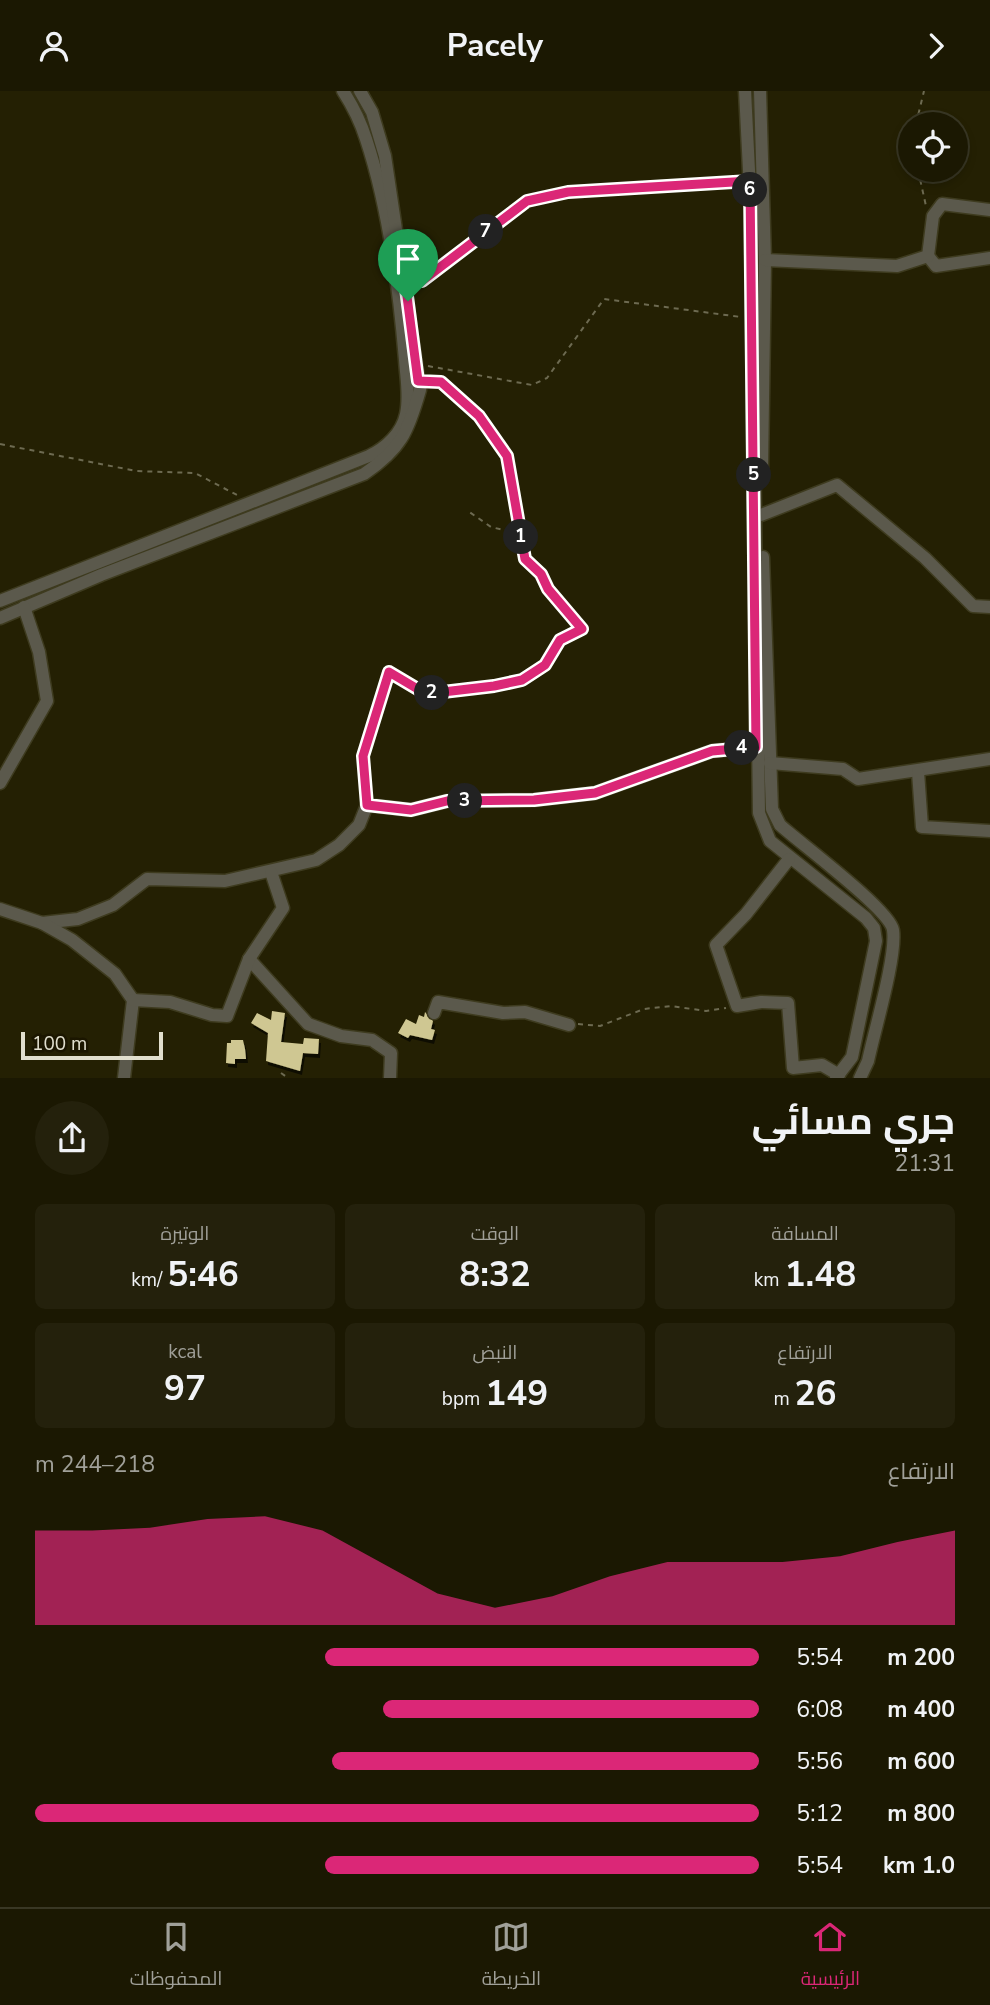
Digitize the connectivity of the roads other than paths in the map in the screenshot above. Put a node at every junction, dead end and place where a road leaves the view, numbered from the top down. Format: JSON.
{"nodes":[{"id":1,"x":343,"y":91,"type":"edge"},
{"id":2,"x":360,"y":91,"type":"edge"},
{"id":3,"x":745,"y":91,"type":"edge"},
{"id":4,"x":760,"y":91,"type":"edge"},
{"id":5,"x":990,"y":209,"type":"edge"},
{"id":6,"x":928,"y":257,"type":"junction"},
{"id":7,"x":990,"y":258,"type":"edge"},
{"id":8,"x":765,"y":260,"type":"junction"},
{"id":9,"x":761,"y":515,"type":"junction"},
{"id":10,"x":0,"y":601,"type":"edge"},
{"id":11,"x":24,"y":607,"type":"junction"},
{"id":12,"x":990,"y":607,"type":"edge"},
{"id":13,"x":0,"y":618,"type":"edge"},
{"id":14,"x":756,"y":747,"type":"junction"},
{"id":15,"x":990,"y":759,"type":"edge"},
{"id":16,"x":770,"y":764,"type":"junction"},
{"id":17,"x":918,"y":772,"type":"junction"},
{"id":18,"x":0,"y":783,"type":"edge"},
{"id":19,"x":990,"y":831,"type":"edge"},
{"id":20,"x":789,"y":859,"type":"junction"},
{"id":21,"x":271,"y":872,"type":"junction"},
{"id":22,"x":0,"y":909,"type":"edge"},
{"id":23,"x":42,"y":923,"type":"junction"},
{"id":24,"x":249,"y":959,"type":"junction"},
{"id":25,"x":133,"y":1000,"type":"junction"},
{"id":26,"x":434,"y":1013,"type":"dead end"},
{"id":27,"x":569,"y":1025,"type":"road end"},
{"id":28,"x":837,"y":1076,"type":"edge"},
{"id":29,"x":124,"y":1077,"type":"edge"},
{"id":30,"x":390,"y":1077,"type":"edge"},
{"id":31,"x":860,"y":1077,"type":"edge"}],
"edges":[{"from":1,"to":10,"type":"street"},
{"from":2,"to":11,"type":"street"},
{"from":3,"to":14,"type":"street"},
{"from":4,"to":8,"type":"street"},
{"from":5,"to":6,"type":"street"},
{"from":6,"to":7,"type":"street"},
{"from":6,"to":8,"type":"street"},
{"from":8,"to":9,"type":"street"},
{"from":9,"to":12,"type":"street"},
{"from":9,"to":16,"type":"street"},
{"from":11,"to":13,"type":"street"},
{"from":11,"to":18,"type":"street"},
{"from":14,"to":20,"type":"street"},
{"from":14,"to":21,"type":"street"},
{"from":15,"to":17,"type":"street"},
{"from":16,"to":17,"type":"street"},
{"from":16,"to":31,"type":"street"},
{"from":17,"to":19,"type":"street"},
{"from":20,"to":28,"type":"street"},
{"from":20,"to":28,"type":"street"},
{"from":21,"to":23,"type":"street"},
{"from":21,"to":24,"type":"street"},
{"from":22,"to":23,"type":"street"},
{"from":23,"to":25,"type":"street"},
{"from":24,"to":25,"type":"street"},
{"from":24,"to":30,"type":"street"},
{"from":25,"to":29,"type":"street"},
{"from":26,"to":27,"type":"street"}]}
